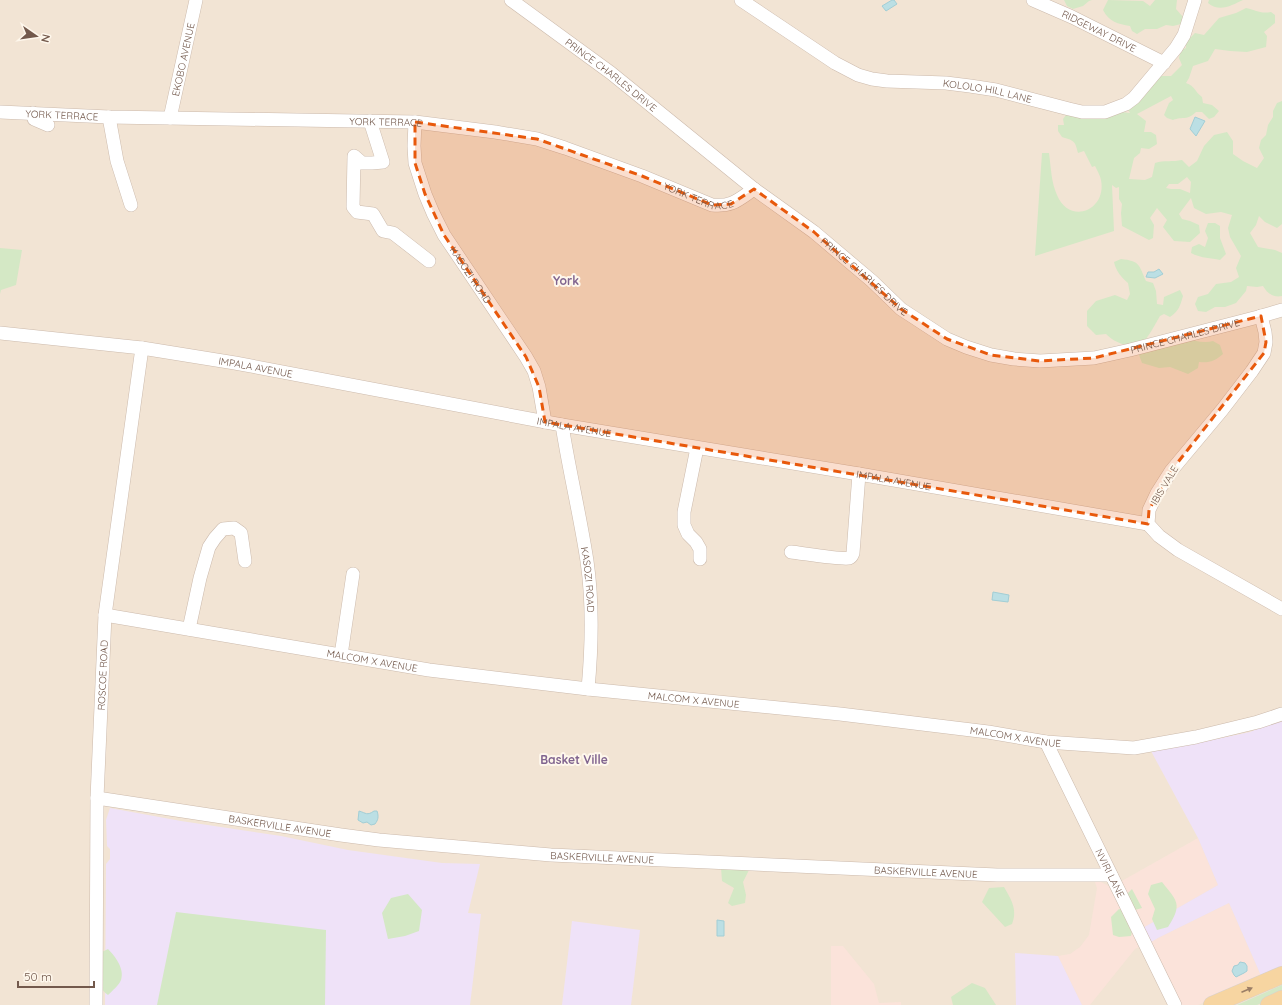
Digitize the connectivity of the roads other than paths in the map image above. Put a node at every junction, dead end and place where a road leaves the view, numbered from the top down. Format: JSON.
{"nodes":[{"id":1,"x":196,"y":0,"type":"edge"},
{"id":2,"x":511,"y":0,"type":"edge"},
{"id":3,"x":741,"y":0,"type":"edge"},
{"id":4,"x":1033,"y":0,"type":"edge"},
{"id":5,"x":1195,"y":0,"type":"edge"},
{"id":6,"x":1164,"y":63,"type":"junction"},
{"id":7,"x":0,"y":112,"type":"edge"},
{"id":8,"x":33,"y":113,"type":"junction"},
{"id":9,"x":109,"y":116,"type":"junction"},
{"id":10,"x":170,"y":118,"type":"junction"},
{"id":11,"x":370,"y":121,"type":"junction"},
{"id":12,"x":415,"y":122,"type":"junction"},
{"id":13,"x":48,"y":124,"type":"dead end"},
{"id":14,"x":754,"y":189,"type":"junction"},
{"id":15,"x":131,"y":205,"type":"dead end"},
{"id":16,"x":429,"y":261,"type":"dead end"},
{"id":17,"x":1282,"y":310,"type":"edge"},
{"id":18,"x":1261,"y":316,"type":"junction"},
{"id":19,"x":0,"y":333,"type":"edge"},
{"id":20,"x":142,"y":348,"type":"junction"},
{"id":21,"x":545,"y":422,"type":"junction"},
{"id":22,"x":562,"y":425,"type":"junction"},
{"id":23,"x":697,"y":448,"type":"junction"},
{"id":24,"x":859,"y":474,"type":"junction"},
{"id":25,"x":1148,"y":524,"type":"junction"},
{"id":26,"x":791,"y":552,"type":"dead end"},
{"id":27,"x":700,"y":559,"type":"dead end"},
{"id":28,"x":245,"y":561,"type":"dead end"},
{"id":29,"x":353,"y":574,"type":"dead end"},
{"id":30,"x":1282,"y":608,"type":"edge"},
{"id":31,"x":105,"y":615,"type":"junction"},
{"id":32,"x":189,"y":630,"type":"junction"},
{"id":33,"x":341,"y":655,"type":"junction"},
{"id":34,"x":588,"y":689,"type":"junction"},
{"id":35,"x":1282,"y":714,"type":"edge"},
{"id":36,"x":1046,"y":742,"type":"junction"},
{"id":37,"x":97,"y":798,"type":"junction"},
{"id":38,"x":1111,"y":875,"type":"junction"},
{"id":39,"x":1282,"y":975,"type":"edge"},
{"id":40,"x":1282,"y":999,"type":"edge"},
{"id":41,"x":96,"y":1005,"type":"edge"},
{"id":42,"x":1175,"y":1005,"type":"edge"},
{"id":43,"x":1212,"y":1005,"type":"edge"},
{"id":44,"x":1269,"y":1005,"type":"edge"}],
"edges":[{"from":1,"to":10,"type":"street","name":"EKOBO AVENUE"},
{"from":2,"to":14,"type":"street","name":"PRINCE CHARLES DRIVE"},
{"from":3,"to":6,"type":"street","name":"KOLOLO HILL LANE"},
{"from":4,"to":6,"type":"street","name":"RIDGEWAY DRIVE"},
{"from":5,"to":6,"type":"street","name":"KOLOLO HILL LANE"},
{"from":7,"to":8,"type":"street","name":"YORK TERRACE"},
{"from":8,"to":9,"type":"street","name":"YORK TERRACE"},
{"from":8,"to":13,"type":"street"},
{"from":9,"to":10,"type":"street","name":"YORK TERRACE"},
{"from":9,"to":15,"type":"street"},
{"from":10,"to":11,"type":"street","name":"YORK TERRACE"},
{"from":11,"to":12,"type":"street","name":"YORK TERRACE"},
{"from":11,"to":16,"type":"street"},
{"from":12,"to":14,"type":"street","name":"YORK TERRACE"},
{"from":12,"to":21,"type":"street","name":"KASOZI ROAD"},
{"from":14,"to":18,"type":"street","name":"PRINCE CHARLES DRIVE"},
{"from":17,"to":18,"type":"street","name":"PRINCE CHARLES DRIVE"},
{"from":18,"to":25,"type":"street","name":"IBIS VALE"},
{"from":19,"to":20,"type":"street","name":"IMPALA AVENUE"},
{"from":20,"to":21,"type":"street","name":"IMPALA AVENUE"},
{"from":20,"to":31,"type":"street","name":"ROSCOE ROAD"},
{"from":21,"to":22,"type":"street","name":"IMPALA AVENUE"},
{"from":22,"to":23,"type":"street","name":"IMPALA AVENUE"},
{"from":22,"to":34,"type":"street","name":"KASOZI ROAD"},
{"from":23,"to":24,"type":"street","name":"IMPALA AVENUE"},
{"from":23,"to":27,"type":"street"},
{"from":24,"to":25,"type":"street","name":"IMPALA AVENUE"},
{"from":24,"to":26,"type":"street"},
{"from":25,"to":30,"type":"street"},
{"from":28,"to":32,"type":"street"},
{"from":29,"to":33,"type":"street"},
{"from":31,"to":32,"type":"street","name":"MALCOM X AVENUE"},
{"from":31,"to":37,"type":"street","name":"ROSCOE ROAD"},
{"from":32,"to":33,"type":"street","name":"MALCOM X AVENUE"},
{"from":33,"to":34,"type":"street","name":"MALCOM X AVENUE"},
{"from":34,"to":36,"type":"street","name":"MALCOM X AVENUE"},
{"from":35,"to":36,"type":"street","name":"MALCOM X AVENUE"},
{"from":36,"to":38,"type":"street","name":"NVIRI LANE"},
{"from":37,"to":38,"type":"street","name":"BASKERVILLE AVENUE"},
{"from":37,"to":41,"type":"street","name":"ROSCOE ROAD"},
{"from":38,"to":42,"type":"street","name":"NVIRI LANE"},
{"from":43,"to":39,"type":"main road","one_way":true},
{"from":40,"to":44,"type":"main road"}]}
